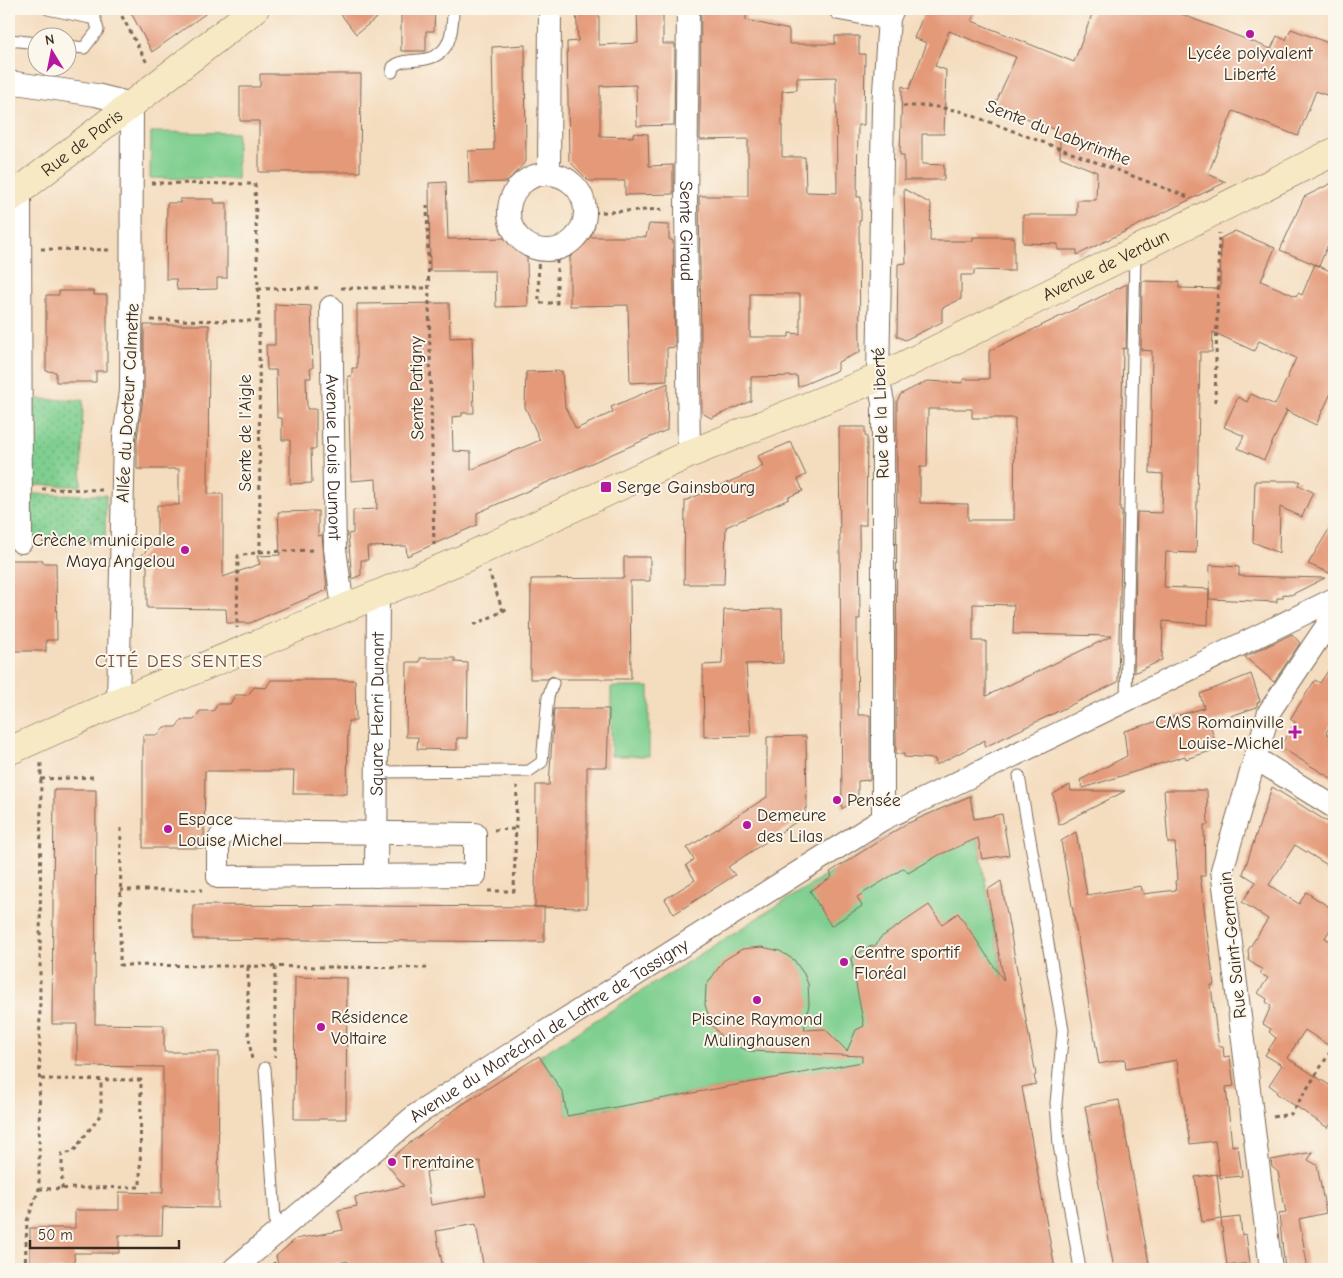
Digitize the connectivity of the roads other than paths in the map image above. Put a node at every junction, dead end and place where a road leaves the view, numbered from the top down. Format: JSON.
{"nodes":[{"id":1,"x":48,"y":9,"type":"edge"},
{"id":2,"x":255,"y":9,"type":"edge"},
{"id":3,"x":453,"y":9,"type":"edge"},
{"id":4,"x":550,"y":9,"type":"edge"},
{"id":5,"x":688,"y":9,"type":"edge"},
{"id":6,"x":840,"y":9,"type":"edge"},
{"id":7,"x":891,"y":14,"type":"edge"},
{"id":8,"x":9,"y":40,"type":"edge"},
{"id":9,"x":28,"y":42,"type":"edge"},
{"id":10,"x":78,"y":47,"type":"edge"},
{"id":11,"x":392,"y":72,"type":"dead end"},
{"id":12,"x":9,"y":82,"type":"edge"},
{"id":13,"x":132,"y":104,"type":"junction"},
{"id":14,"x":1334,"y":152,"type":"edge"},
{"id":15,"x":548,"y":173,"type":"junction"},
{"id":16,"x":14,"y":195,"type":"edge"},
{"id":17,"x":1135,"y":250,"type":"junction"},
{"id":18,"x":329,"y":294,"type":"road end"},
{"id":19,"x":878,"y":378,"type":"junction"},
{"id":20,"x":689,"y":454,"type":"junction"},
{"id":21,"x":21,"y":542,"type":"road end"},
{"id":22,"x":378,"y":594,"type":"junction"},
{"id":23,"x":1334,"y":599,"type":"edge"},
{"id":24,"x":343,"y":608,"type":"junction"},
{"id":25,"x":1334,"y":615,"type":"edge"},
{"id":26,"x":553,"y":683,"type":"dead end"},
{"id":27,"x":1126,"y":701,"type":"junction"},
{"id":28,"x":118,"y":702,"type":"junction"},
{"id":29,"x":9,"y":751,"type":"edge"},
{"id":30,"x":1255,"y":758,"type":"junction"},
{"id":31,"x":376,"y":772,"type":"junction"},
{"id":32,"x":1019,"y":776,"type":"dead end"},
{"id":33,"x":1334,"y":807,"type":"edge"},
{"id":34,"x":883,"y":819,"type":"junction"},
{"id":35,"x":376,"y":833,"type":"junction"},
{"id":36,"x":376,"y":876,"type":"junction"},
{"id":37,"x":265,"y":1068,"type":"road end"},
{"id":38,"x":276,"y":1234,"type":"junction"},
{"id":39,"x":234,"y":1269,"type":"edge"},
{"id":40,"x":1080,"y":1269,"type":"edge"},
{"id":41,"x":1271,"y":1269,"type":"edge"}],
"edges":[{"from":1,"to":10,"type":"lane"},
{"from":2,"to":13,"type":"street","name":"Rue de Paris"},
{"from":3,"to":11,"type":"lane"},
{"from":4,"to":15,"type":"street"},
{"from":5,"to":20,"type":"street","name":"Sente Giraud"},
{"from":6,"to":7,"type":"street"},
{"from":7,"to":19,"type":"street","name":"Rue de la Liberté"},
{"from":8,"to":9,"type":"lane"},
{"from":12,"to":13,"type":"street"},
{"from":13,"to":16,"type":"street","name":"Rue de Paris"},
{"from":13,"to":28,"type":"street","name":"Allée du Docteur Calmette"},
{"from":14,"to":17,"type":"street","name":"Avenue de Verdun"},
{"from":15,"to":15,"type":"street"},
{"from":16,"to":21,"type":"street"},
{"from":17,"to":19,"type":"street","name":"Avenue de Verdun"},
{"from":17,"to":27,"type":"lane"},
{"from":18,"to":24,"type":"street","name":"Avenue Louis Dumont"},
{"from":19,"to":20,"type":"street","name":"Avenue de Verdun"},
{"from":19,"to":34,"type":"street","name":"Rue de la Liberté"},
{"from":20,"to":22,"type":"street","name":"Avenue de Verdun"},
{"from":22,"to":24,"type":"street","name":"Avenue de Verdun"},
{"from":22,"to":31,"type":"street","name":"Square Henri Dunant"},
{"from":23,"to":27,"type":"street","name":"Avenue du Maréchal de Lattre de Tassigny"},
{"from":24,"to":28,"type":"street","name":"Avenue de Verdun"},
{"from":25,"to":30,"type":"street","name":"Rue Saint-Germain"},
{"from":26,"to":31,"type":"lane"},
{"from":27,"to":34,"type":"street","name":"Avenue du Maréchal de Lattre de Tassigny"},
{"from":28,"to":29,"type":"street","name":"Avenue de Verdun"},
{"from":30,"to":33,"type":"street"},
{"from":30,"to":41,"type":"street","name":"Rue Saint-Germain"},
{"from":31,"to":35,"type":"street","name":"Square Henri Dunant"},
{"from":32,"to":40,"type":"lane"},
{"from":34,"to":38,"type":"street","name":"Avenue du Maréchal de Lattre de Tassigny"},
{"from":35,"to":36,"type":"street","name":"Square Henri Dunant"},
{"from":35,"to":36,"type":"street"},
{"from":35,"to":36,"type":"street"},
{"from":37,"to":38,"type":"lane"},
{"from":38,"to":39,"type":"street","name":"Avenue du Maréchal de Lattre de Tassigny"}]}
